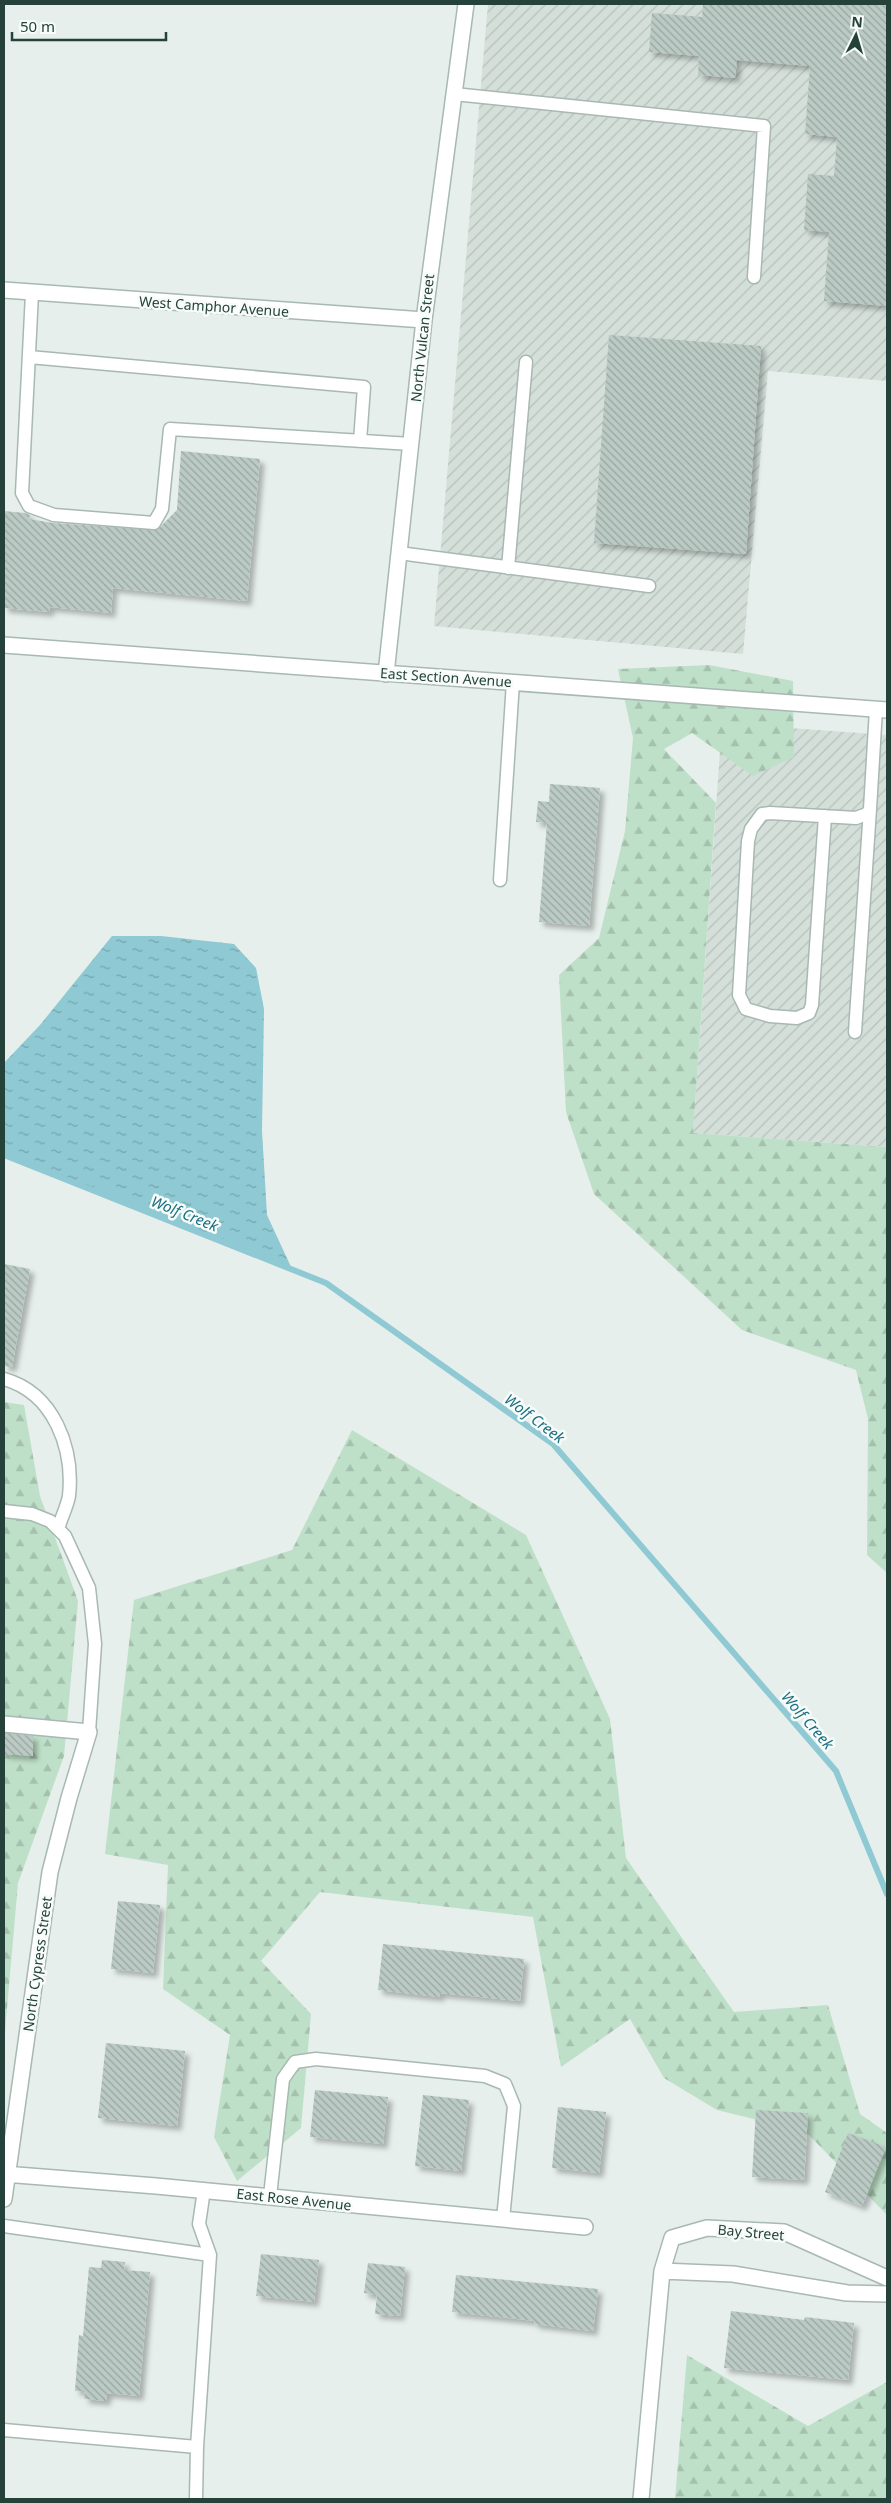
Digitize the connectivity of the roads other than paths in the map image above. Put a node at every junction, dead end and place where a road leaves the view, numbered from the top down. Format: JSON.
{"nodes":[{"id":1,"x":466,"y":4,"type":"edge"},
{"id":2,"x":454,"y":94,"type":"junction"},
{"id":3,"x":754,"y":277,"type":"dead end"},
{"id":4,"x":4,"y":290,"type":"edge"},
{"id":5,"x":32,"y":292,"type":"junction"},
{"id":6,"x":424,"y":320,"type":"junction"},
{"id":7,"x":29,"y":357,"type":"junction"},
{"id":8,"x":526,"y":362,"type":"dead end"},
{"id":9,"x":360,"y":441,"type":"junction"},
{"id":10,"x":410,"y":444,"type":"junction"},
{"id":11,"x":399,"y":553,"type":"junction"},
{"id":12,"x":508,"y":568,"type":"junction"},
{"id":13,"x":649,"y":586,"type":"dead end"},
{"id":14,"x":4,"y":645,"type":"edge"},
{"id":15,"x":386,"y":674,"type":"junction"},
{"id":16,"x":513,"y":682,"type":"junction"},
{"id":17,"x":882,"y":710,"type":"edge"},
{"id":18,"x":870,"y":809,"type":"junction"},
{"id":19,"x":825,"y":816,"type":"junction"},
{"id":20,"x":500,"y":880,"type":"dead end"},
{"id":21,"x":855,"y":1032,"type":"dead end"},
{"id":22,"x":4,"y":1379,"type":"edge"},
{"id":23,"x":4,"y":1511,"type":"edge"},
{"id":24,"x":58,"y":1529,"type":"junction"},
{"id":25,"x":4,"y":1724,"type":"edge"},
{"id":26,"x":89,"y":1732,"type":"junction"},
{"id":27,"x":5,"y":2175,"type":"edge"},
{"id":28,"x":204,"y":2190,"type":"junction"},
{"id":29,"x":270,"y":2196,"type":"junction"},
{"id":30,"x":4,"y":2199,"type":"edge"},
{"id":31,"x":503,"y":2220,"type":"junction"},
{"id":32,"x":4,"y":2226,"type":"edge"},
{"id":33,"x":585,"y":2227,"type":"dead end"},
{"id":34,"x":210,"y":2255,"type":"junction"},
{"id":35,"x":662,"y":2271,"type":"junction"},
{"id":36,"x":887,"y":2278,"type":"edge"},
{"id":37,"x":887,"y":2294,"type":"edge"},
{"id":38,"x":4,"y":2430,"type":"edge"},
{"id":39,"x":197,"y":2447,"type":"junction"},
{"id":40,"x":196,"y":2499,"type":"edge"},
{"id":41,"x":641,"y":2499,"type":"edge"}],
"edges":[{"from":1,"to":2,"type":"street","name":"North Vulcan Street"},
{"from":2,"to":3,"type":"lane"},
{"from":2,"to":6,"type":"street","name":"North Vulcan Street"},
{"from":4,"to":5,"type":"street","name":"West Camphor Avenue"},
{"from":5,"to":6,"type":"street","name":"West Camphor Avenue"},
{"from":5,"to":7,"type":"lane"},
{"from":6,"to":10,"type":"street","name":"North Vulcan Street"},
{"from":7,"to":9,"type":"lane"},
{"from":7,"to":9,"type":"lane"},
{"from":8,"to":12,"type":"lane"},
{"from":9,"to":10,"type":"lane"},
{"from":10,"to":11,"type":"street","name":"North Vulcan Street"},
{"from":11,"to":12,"type":"lane"},
{"from":11,"to":15,"type":"street","name":"North Vulcan Street"},
{"from":12,"to":13,"type":"lane"},
{"from":14,"to":15,"type":"street","name":"East Section Avenue"},
{"from":15,"to":16,"type":"street","name":"East Section Avenue"},
{"from":16,"to":17,"type":"street","name":"East Section Avenue"},
{"from":16,"to":20,"type":"lane"},
{"from":17,"to":18,"type":"lane"},
{"from":18,"to":19,"type":"lane"},
{"from":18,"to":21,"type":"lane"},
{"from":19,"to":19,"type":"lane"},
{"from":22,"to":24,"type":"lane"},
{"from":23,"to":24,"type":"lane"},
{"from":24,"to":26,"type":"lane"},
{"from":25,"to":26,"type":"street"},
{"from":26,"to":27,"type":"street","name":"North Cypress Street"},
{"from":27,"to":28,"type":"street","name":"East Rose Avenue"},
{"from":27,"to":30,"type":"street","name":"North Cypress Street"},
{"from":28,"to":29,"type":"street","name":"East Rose Avenue"},
{"from":28,"to":34,"type":"lane"},
{"from":29,"to":31,"type":"street","name":"East Rose Avenue"},
{"from":29,"to":31,"type":"lane"},
{"from":31,"to":33,"type":"street","name":"East Rose Avenue"},
{"from":32,"to":34,"type":"lane"},
{"from":34,"to":39,"type":"lane"},
{"from":35,"to":36,"type":"street","name":"Bay Street"},
{"from":35,"to":37,"type":"street"},
{"from":35,"to":41,"type":"street","name":"Bay Street"},
{"from":38,"to":39,"type":"lane"},
{"from":39,"to":40,"type":"lane"}]}
